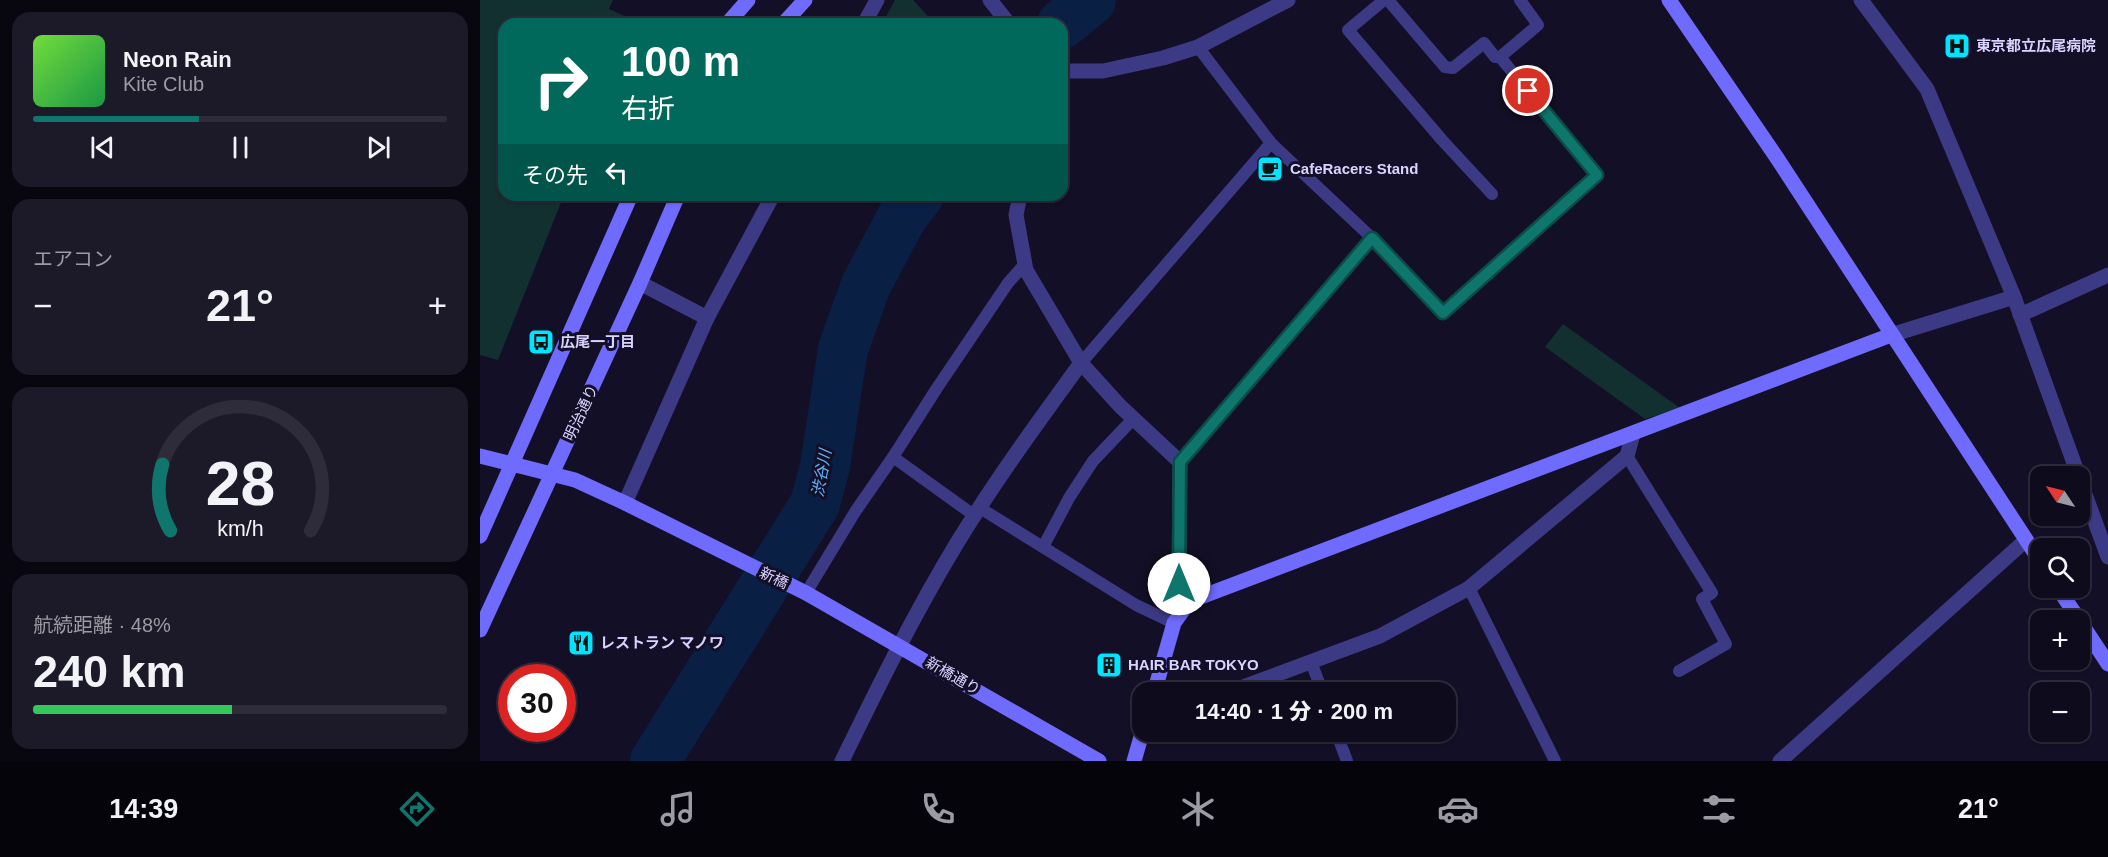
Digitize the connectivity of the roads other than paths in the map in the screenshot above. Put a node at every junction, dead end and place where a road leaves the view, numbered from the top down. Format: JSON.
{"nodes":[{"id":1,"x":748,"y":0,"type":"edge"},
{"id":2,"x":805,"y":0,"type":"edge"},
{"id":3,"x":877,"y":0,"type":"edge"},
{"id":4,"x":990,"y":0,"type":"edge"},
{"id":5,"x":1288,"y":0,"type":"edge"},
{"id":6,"x":1386,"y":0,"type":"edge"},
{"id":7,"x":1520,"y":0,"type":"edge"},
{"id":8,"x":1670,"y":0,"type":"edge"},
{"id":9,"x":1861,"y":0,"type":"edge"},
{"id":10,"x":733,"y":18,"type":"edge"},
{"id":11,"x":788,"y":18,"type":"edge"},
{"id":12,"x":867,"y":18,"type":"edge"},
{"id":13,"x":1004,"y":18,"type":"edge"},
{"id":14,"x":1198,"y":47,"type":"junction"},
{"id":15,"x":1500,"y":57,"type":"junction"},
{"id":16,"x":1068,"y":70,"type":"edge"},
{"id":17,"x":1271,"y":143,"type":"junction"},
{"id":18,"x":1492,"y":194,"type":"dead end"},
{"id":19,"x":628,"y":201,"type":"edge"},
{"id":20,"x":675,"y":201,"type":"edge"},
{"id":21,"x":770,"y":201,"type":"edge"},
{"id":22,"x":1019,"y":201,"type":"edge"},
{"id":23,"x":1372,"y":238,"type":"junction"},
{"id":24,"x":1025,"y":264,"type":"junction"},
{"id":25,"x":2108,"y":275,"type":"edge"},
{"id":26,"x":640,"y":283,"type":"junction"},
{"id":27,"x":2014,"y":297,"type":"junction"},
{"id":28,"x":2020,"y":315,"type":"junction"},
{"id":29,"x":707,"y":318,"type":"junction"},
{"id":30,"x":1891,"y":335,"type":"junction"},
{"id":31,"x":1081,"y":363,"type":"junction"},
{"id":32,"x":1133,"y":419,"type":"junction"},
{"id":33,"x":1633,"y":434,"type":"junction"},
{"id":34,"x":480,"y":456,"type":"edge"},
{"id":35,"x":1627,"y":456,"type":"junction"},
{"id":36,"x":893,"y":458,"type":"junction"},
{"id":37,"x":1180,"y":462,"type":"junction"},
{"id":38,"x":512,"y":464,"type":"junction"},
{"id":39,"x":2075,"y":466,"type":"edge"},
{"id":40,"x":552,"y":474,"type":"junction"},
{"id":41,"x":625,"y":503,"type":"junction"},
{"id":42,"x":2090,"y":507,"type":"edge"},
{"id":43,"x":977,"y":512,"type":"junction"},
{"id":44,"x":480,"y":536,"type":"edge"},
{"id":45,"x":2026,"y":540,"type":"junction"},
{"id":46,"x":2030,"y":546,"type":"edge"},
{"id":47,"x":1043,"y":547,"type":"junction"},
{"id":48,"x":2108,"y":557,"type":"edge"},
{"id":49,"x":1469,"y":588,"type":"junction"},
{"id":50,"x":806,"y":593,"type":"junction"},
{"id":51,"x":2065,"y":598,"type":"edge"},
{"id":52,"x":1186,"y":606,"type":"junction"},
{"id":53,"x":1174,"y":623,"type":"junction"},
{"id":54,"x":480,"y":630,"type":"edge"},
{"id":55,"x":899,"y":645,"type":"junction"},
{"id":56,"x":1311,"y":662,"type":"junction"},
{"id":57,"x":2108,"y":664,"type":"edge"},
{"id":58,"x":1679,"y":671,"type":"dead end"},
{"id":59,"x":1157,"y":682,"type":"edge"},
{"id":60,"x":1257,"y":682,"type":"edge"},
{"id":61,"x":1319,"y":682,"type":"edge"},
{"id":62,"x":1139,"y":742,"type":"edge"},
{"id":63,"x":1340,"y":742,"type":"edge"},
{"id":64,"x":842,"y":761,"type":"edge"},
{"id":65,"x":1100,"y":761,"type":"edge"},
{"id":66,"x":1134,"y":761,"type":"edge"},
{"id":67,"x":1347,"y":761,"type":"edge"},
{"id":68,"x":1555,"y":761,"type":"edge"},
{"id":69,"x":1780,"y":761,"type":"edge"}],
"edges":[{"from":1,"to":10,"type":"street"},
{"from":2,"to":11,"type":"street"},
{"from":3,"to":12,"type":"street"},
{"from":4,"to":13,"type":"street"},
{"from":5,"to":14,"type":"street"},
{"from":6,"to":15,"type":"lane"},
{"from":6,"to":18,"type":"lane"},
{"from":7,"to":15,"type":"lane"},
{"from":8,"to":30,"type":"street"},
{"from":9,"to":27,"type":"street"},
{"from":14,"to":16,"type":"street"},
{"from":14,"to":17,"type":"lane"},
{"from":15,"to":23,"type":"lane"},
{"from":17,"to":23,"type":"lane"},
{"from":17,"to":31,"type":"lane"},
{"from":19,"to":38,"type":"street"},
{"from":20,"to":26,"type":"street","name":"明治通り"},
{"from":21,"to":29,"type":"street"},
{"from":22,"to":24,"type":"street"},
{"from":23,"to":37,"type":"lane"},
{"from":24,"to":31,"type":"street"},
{"from":24,"to":36,"type":"lane"},
{"from":25,"to":28,"type":"street"},
{"from":26,"to":29,"type":"street"},
{"from":26,"to":40,"type":"street","name":"明治通り"},
{"from":27,"to":28,"type":"street"},
{"from":27,"to":30,"type":"street"},
{"from":28,"to":39,"type":"street"},
{"from":29,"to":41,"type":"street"},
{"from":30,"to":33,"type":"street"},
{"from":30,"to":45,"type":"street"},
{"from":31,"to":32,"type":"street"},
{"from":31,"to":43,"type":"street"},
{"from":32,"to":37,"type":"street"},
{"from":32,"to":47,"type":"lane"},
{"from":33,"to":35,"type":"street"},
{"from":33,"to":52,"type":"street"},
{"from":34,"to":38,"type":"street"},
{"from":35,"to":49,"type":"street"},
{"from":35,"to":58,"type":"lane"},
{"from":36,"to":43,"type":"lane"},
{"from":36,"to":50,"type":"lane"},
{"from":37,"to":52,"type":"street"},
{"from":38,"to":40,"type":"street"},
{"from":38,"to":44,"type":"street"},
{"from":40,"to":41,"type":"street"},
{"from":40,"to":54,"type":"street","name":"明治通り"},
{"from":41,"to":50,"type":"street","name":"新橋"},
{"from":42,"to":48,"type":"street"},
{"from":43,"to":47,"type":"lane"},
{"from":43,"to":55,"type":"street"},
{"from":45,"to":46,"type":"street"},
{"from":45,"to":69,"type":"street"},
{"from":47,"to":53,"type":"lane"},
{"from":49,"to":56,"type":"street"},
{"from":49,"to":68,"type":"lane"},
{"from":50,"to":55,"type":"street","name":"新橋通り"},
{"from":51,"to":57,"type":"street"},
{"from":52,"to":53,"type":"street"},
{"from":53,"to":59,"type":"street"},
{"from":55,"to":64,"type":"street"},
{"from":55,"to":65,"type":"street","name":"新橋通り"},
{"from":56,"to":60,"type":"street"},
{"from":56,"to":61,"type":"lane"},
{"from":62,"to":66,"type":"street"},
{"from":63,"to":67,"type":"lane"}]}
